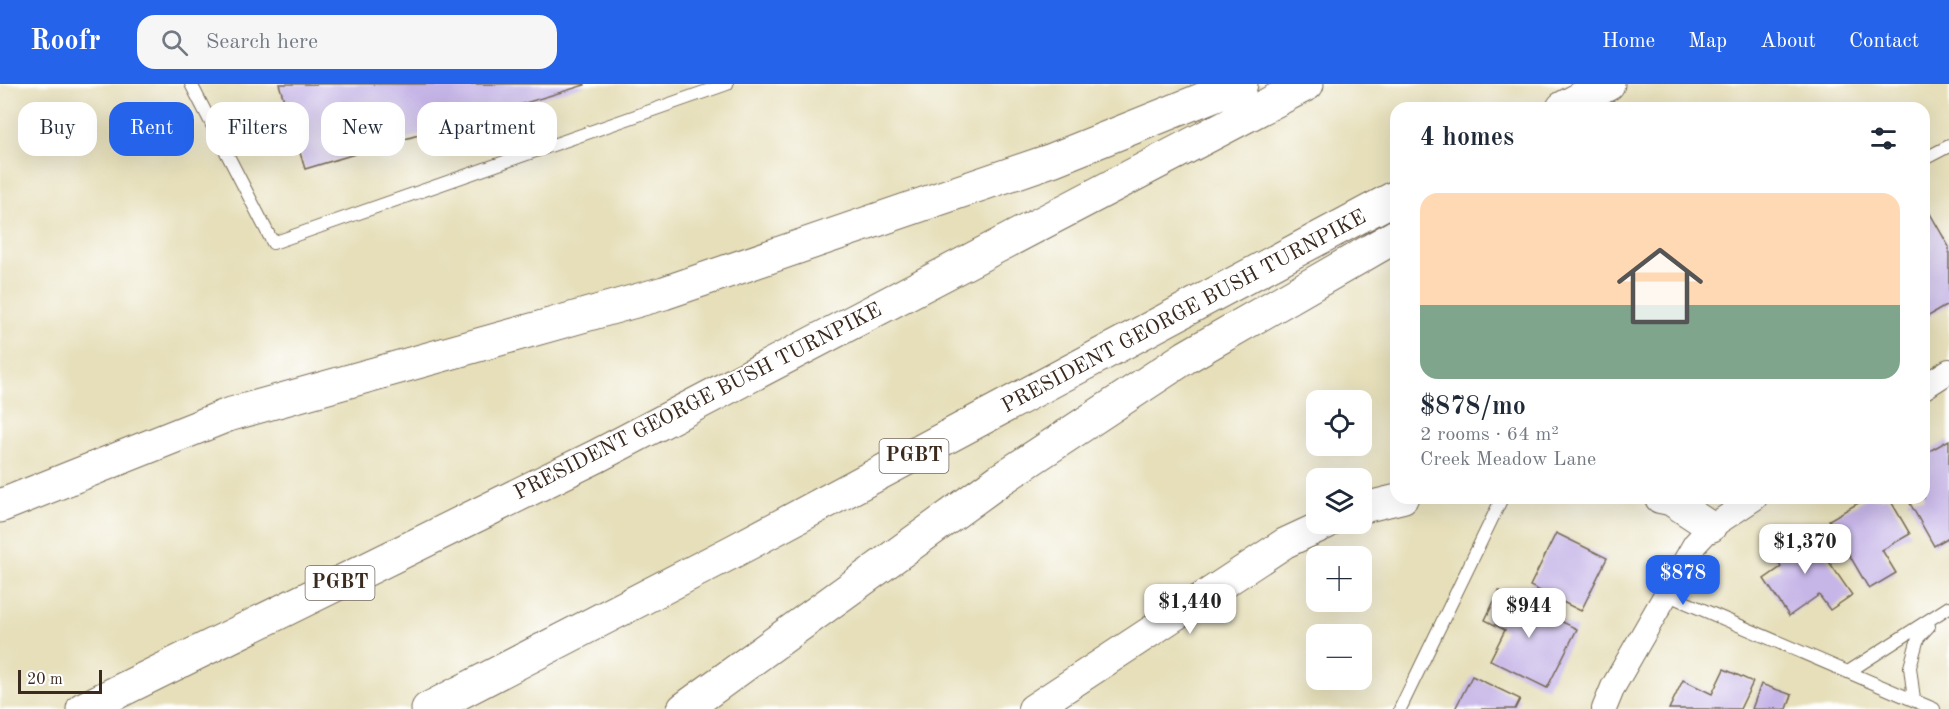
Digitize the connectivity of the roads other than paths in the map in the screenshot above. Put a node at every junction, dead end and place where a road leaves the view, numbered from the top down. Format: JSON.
{"nodes":[{"id":1,"x":191,"y":84,"type":"edge"},
{"id":2,"x":727,"y":84,"type":"edge"},
{"id":3,"x":1241,"y":84,"type":"edge"},
{"id":4,"x":1307,"y":84,"type":"edge"},
{"id":5,"x":1608,"y":84,"type":"edge"},
{"id":6,"x":1627,"y":84,"type":"edge"},
{"id":7,"x":1574,"y":102,"type":"edge"},
{"id":8,"x":1602,"y":102,"type":"edge"},
{"id":9,"x":1949,"y":146,"type":"edge"},
{"id":10,"x":1930,"y":156,"type":"edge"},
{"id":11,"x":1390,"y":200,"type":"edge"},
{"id":12,"x":1390,"y":239,"type":"edge"},
{"id":13,"x":1949,"y":371,"type":"edge"},
{"id":14,"x":1930,"y":383,"type":"edge"},
{"id":15,"x":1390,"y":501,"type":"edge"},
{"id":16,"x":1499,"y":504,"type":"edge"},
{"id":17,"x":1676,"y":504,"type":"edge"},
{"id":18,"x":1746,"y":504,"type":"edge"},
{"id":19,"x":0,"y":506,"type":"edge"},
{"id":20,"x":1372,"y":506,"type":"edge"},
{"id":21,"x":1711,"y":527,"type":"junction"},
{"id":22,"x":1306,"y":533,"type":"edge"},
{"id":23,"x":1666,"y":594,"type":"junction"},
{"id":24,"x":1848,"y":672,"type":"junction"},
{"id":25,"x":1914,"y":700,"type":"junction"},
{"id":26,"x":83,"y":709,"type":"edge"},
{"id":27,"x":428,"y":709,"type":"edge"},
{"id":28,"x":684,"y":709,"type":"edge"},
{"id":29,"x":1033,"y":709,"type":"edge"},
{"id":30,"x":1400,"y":709,"type":"edge"},
{"id":31,"x":1604,"y":709,"type":"edge"},
{"id":32,"x":1934,"y":709,"type":"edge"}],
"edges":[{"from":1,"to":2,"type":"lane"},
{"from":3,"to":19,"type":"highway"},
{"from":4,"to":26,"type":"highway","name":"PRESIDENT GEORGE BUSH TURNPIKE","number":"PGBT"},
{"from":5,"to":7,"type":"highway"},
{"from":6,"to":8,"type":"highway"},
{"from":9,"to":10,"type":"lane"},
{"from":11,"to":27,"type":"highway","name":"PRESIDENT GEORGE BUSH TURNPIKE","number":"PGBT"},
{"from":12,"to":28,"type":"highway"},
{"from":13,"to":14,"type":"street"},
{"from":15,"to":20,"type":"street"},
{"from":16,"to":30,"type":"lane"},
{"from":17,"to":21,"type":"street"},
{"from":18,"to":21,"type":"street"},
{"from":21,"to":23,"type":"street"},
{"from":22,"to":29,"type":"street"},
{"from":23,"to":24,"type":"lane"},
{"from":23,"to":31,"type":"street"},
{"from":24,"to":25,"type":"lane"},
{"from":24,"to":25,"type":"lane"},
{"from":25,"to":32,"type":"lane"}]}
